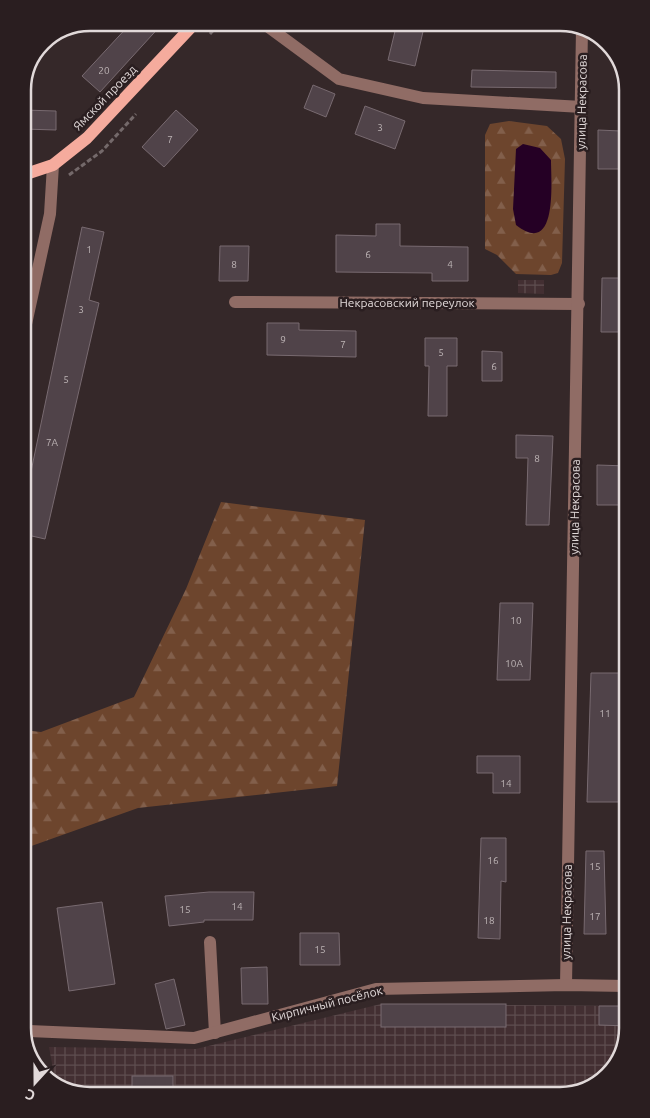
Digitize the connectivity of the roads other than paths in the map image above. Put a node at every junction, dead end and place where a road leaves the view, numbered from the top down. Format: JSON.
{"nodes":[{"id":1,"x":187,"y":31,"type":"edge"},
{"id":2,"x":275,"y":31,"type":"edge"},
{"id":3,"x":582,"y":35,"type":"edge"},
{"id":4,"x":582,"y":107,"type":"junction"},
{"id":5,"x":52,"y":165,"type":"junction"},
{"id":6,"x":31,"y":172,"type":"edge"},
{"id":7,"x":31,"y":301,"type":"edge"},
{"id":8,"x":235,"y":302,"type":"dead end"},
{"id":9,"x":578,"y":304,"type":"junction"},
{"id":10,"x":210,"y":942,"type":"dead end"},
{"id":11,"x":566,"y":985,"type":"junction"},
{"id":12,"x":619,"y":986,"type":"edge"},
{"id":13,"x":31,"y":1031,"type":"edge"},
{"id":14,"x":216,"y":1032,"type":"junction"}],
"edges":[{"from":1,"to":5,"type":"main road","name":"Ямской проезд"},
{"from":2,"to":4,"type":"street"},
{"from":3,"to":4,"type":"street","name":"улица Некрасова"},
{"from":4,"to":9,"type":"street","name":"улица Некрасова"},
{"from":5,"to":6,"type":"main road","name":"Ямской проезд"},
{"from":5,"to":7,"type":"street"},
{"from":8,"to":9,"type":"street","name":"Некрасовский переулок"},
{"from":9,"to":11,"type":"street","name":"улица Некрасова"},
{"from":10,"to":14,"type":"street"},
{"from":11,"to":12,"type":"street","name":"Кирпичный посёлок"},
{"from":11,"to":14,"type":"street","name":"Кирпичный посёлок"},
{"from":13,"to":14,"type":"street","name":"Кирпичный посёлок"}]}
